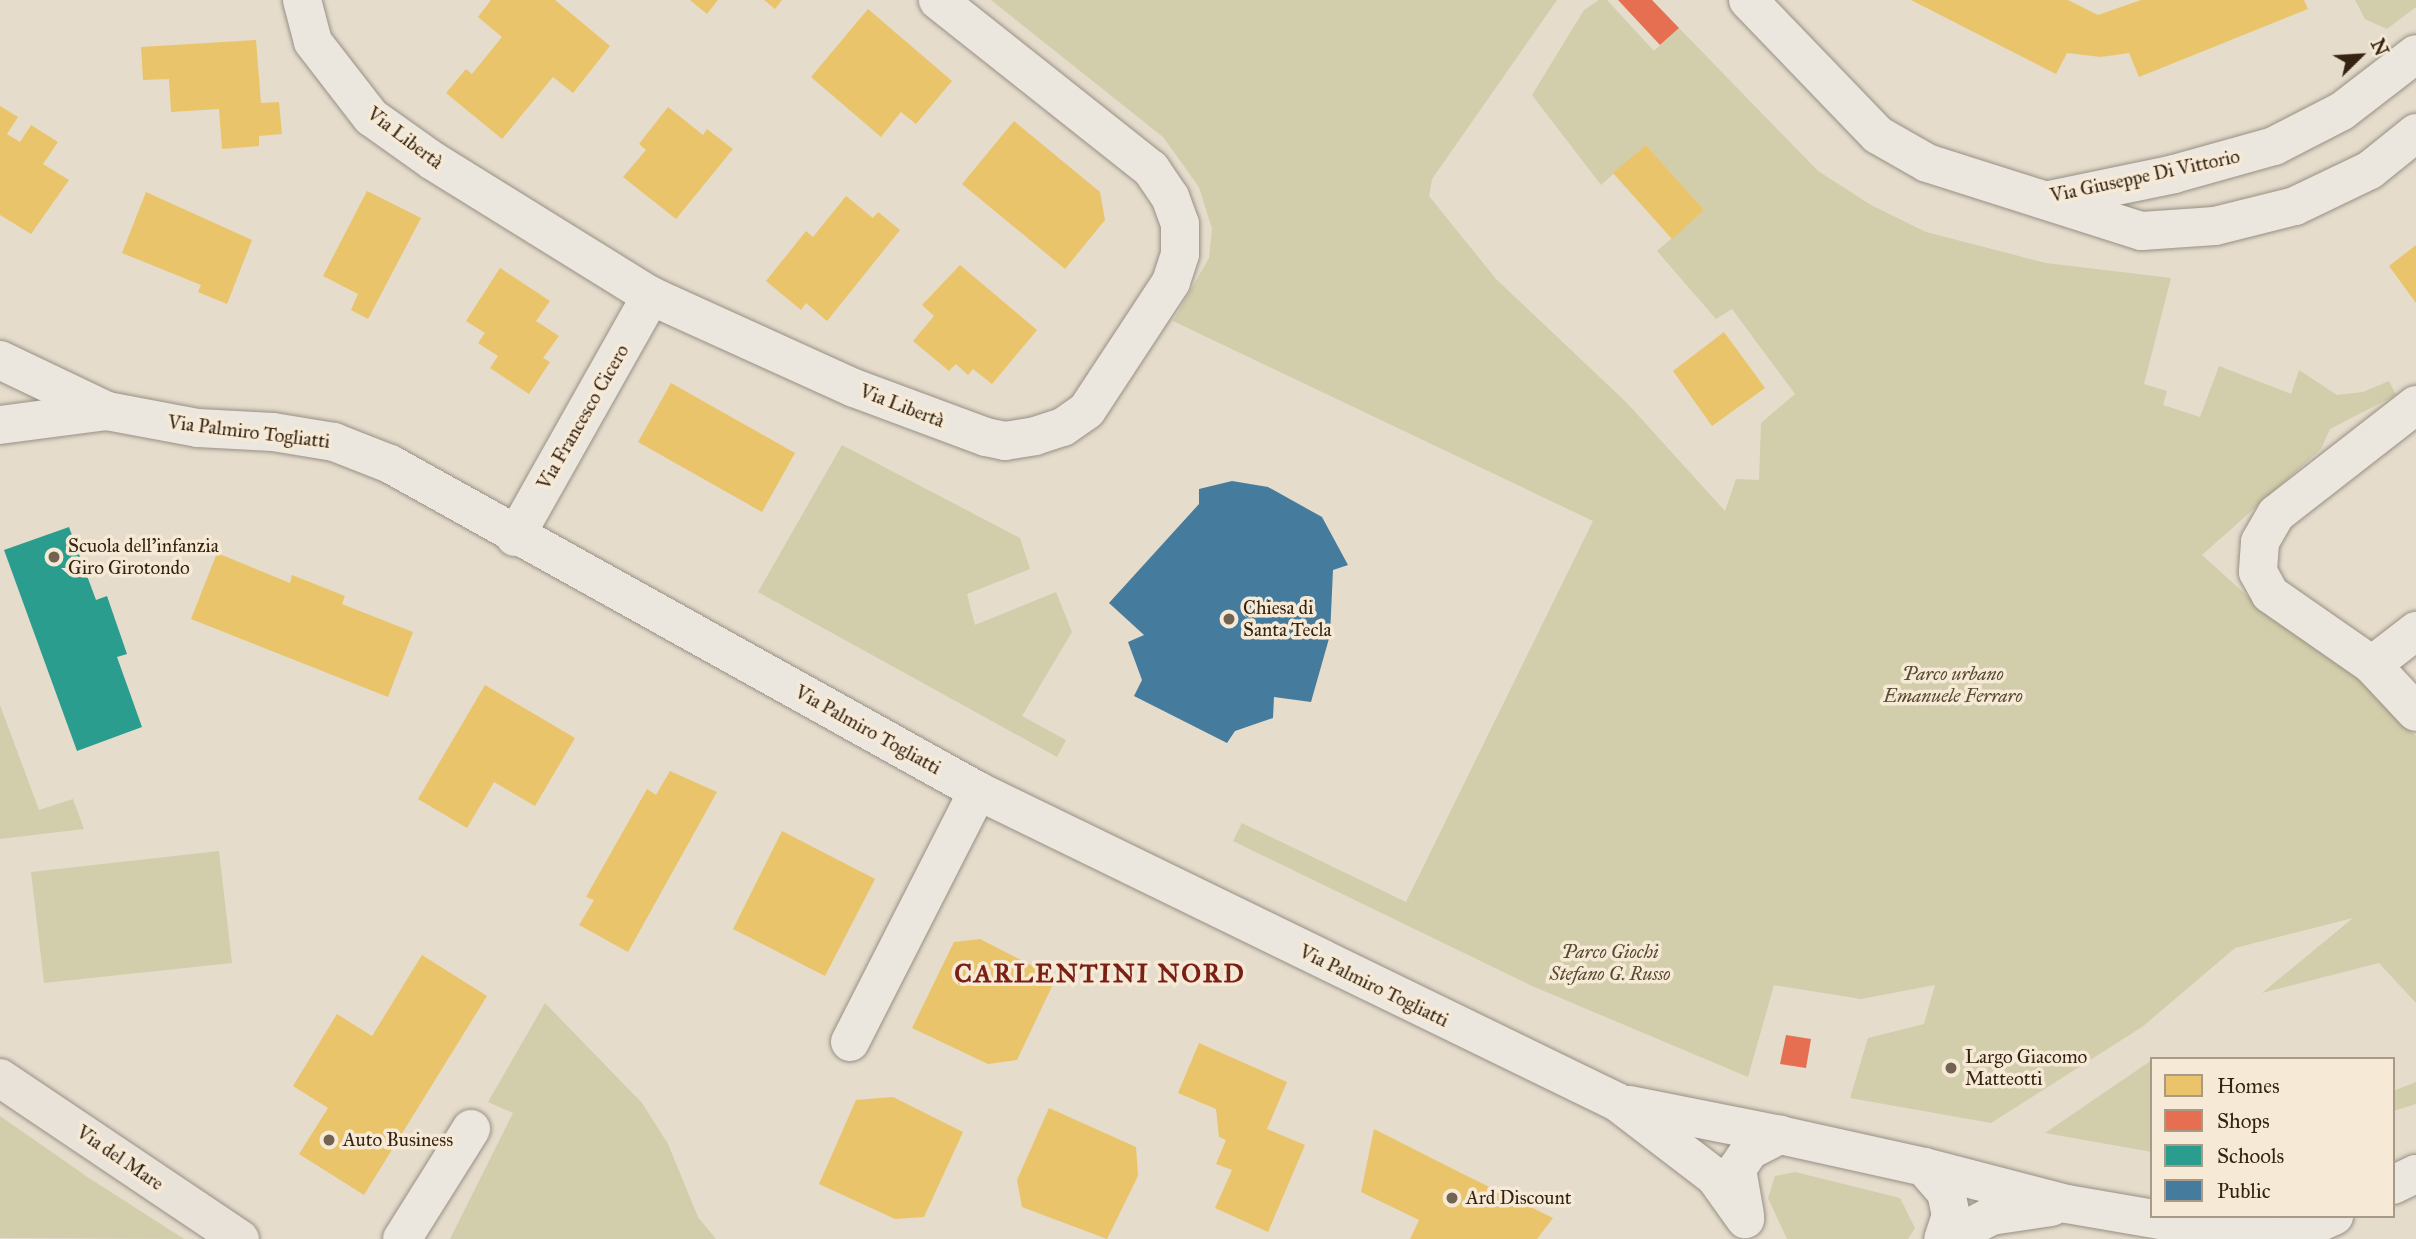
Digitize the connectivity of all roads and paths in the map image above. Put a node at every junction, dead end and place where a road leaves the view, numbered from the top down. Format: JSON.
{"nodes":[{"id":1,"x":302,"y":0,"type":"edge"},
{"id":2,"x":938,"y":0,"type":"edge"},
{"id":3,"x":1748,"y":0,"type":"edge"},
{"id":4,"x":2416,"y":54,"type":"edge"},
{"id":5,"x":2416,"y":133,"type":"edge"},
{"id":6,"x":2047,"y":200,"type":"junction"},
{"id":7,"x":651,"y":296,"type":"junction"},
{"id":8,"x":0,"y":360,"type":"edge"},
{"id":9,"x":2411,"y":409,"type":"edge"},
{"id":10,"x":107,"y":411,"type":"junction"},
{"id":11,"x":0,"y":425,"type":"edge"},
{"id":12,"x":515,"y":537,"type":"junction"},
{"id":13,"x":2416,"y":631,"type":"edge"},
{"id":14,"x":2372,"y":665,"type":"junction"},
{"id":15,"x":2416,"y":712,"type":"edge"},
{"id":16,"x":978,"y":791,"type":"junction"},
{"id":17,"x":849,"y":1042,"type":"dead end"},
{"id":18,"x":0,"y":1078,"type":"edge"},
{"id":19,"x":1617,"y":1102,"type":"junction"},
{"id":20,"x":471,"y":1129,"type":"dead end"},
{"id":21,"x":1780,"y":1135,"type":"junction"},
{"id":22,"x":1924,"y":1167,"type":"junction"},
{"id":23,"x":2416,"y":1174,"type":"edge"},
{"id":24,"x":2395,"y":1184,"type":"edge"},
{"id":25,"x":2067,"y":1205,"type":"junction"},
{"id":26,"x":2329,"y":1218,"type":"edge"},
{"id":27,"x":1750,"y":1229,"type":"edge"},
{"id":28,"x":240,"y":1239,"type":"edge"},
{"id":29,"x":402,"y":1239,"type":"edge"},
{"id":30,"x":1943,"y":1239,"type":"edge"},
{"id":31,"x":1948,"y":1239,"type":"edge"}],
"edges":[{"from":1,"to":7,"type":"street","name":"Via Libertà"},
{"from":2,"to":7,"type":"street","name":"Via Libertà"},
{"from":3,"to":6,"type":"street","name":"Via Giuseppe Di Vittorio"},
{"from":4,"to":6,"type":"street","name":"Via Giuseppe Di Vittorio"},
{"from":5,"to":6,"type":"street"},
{"from":7,"to":12,"type":"street","name":"Via Francesco Cicero"},
{"from":8,"to":10,"type":"street"},
{"from":9,"to":14,"type":"street"},
{"from":10,"to":11,"type":"street"},
{"from":10,"to":12,"type":"street","name":"Via Palmiro Togliatti"},
{"from":12,"to":16,"type":"street","name":"Via Palmiro Togliatti"},
{"from":13,"to":14,"type":"street"},
{"from":14,"to":15,"type":"street"},
{"from":16,"to":17,"type":"street"},
{"from":16,"to":19,"type":"street","name":"Via Palmiro Togliatti"},
{"from":18,"to":28,"type":"main road","name":"Via del Mare"},
{"from":19,"to":21,"type":"street"},
{"from":19,"to":27,"type":"street"},
{"from":20,"to":29,"type":"street"},
{"from":21,"to":22,"type":"street"},
{"from":21,"to":27,"type":"street"},
{"from":22,"to":25,"type":"street"},
{"from":22,"to":30,"type":"street"},
{"from":23,"to":24,"type":"street"},
{"from":25,"to":26,"type":"street"},
{"from":25,"to":31,"type":"street"}]}
